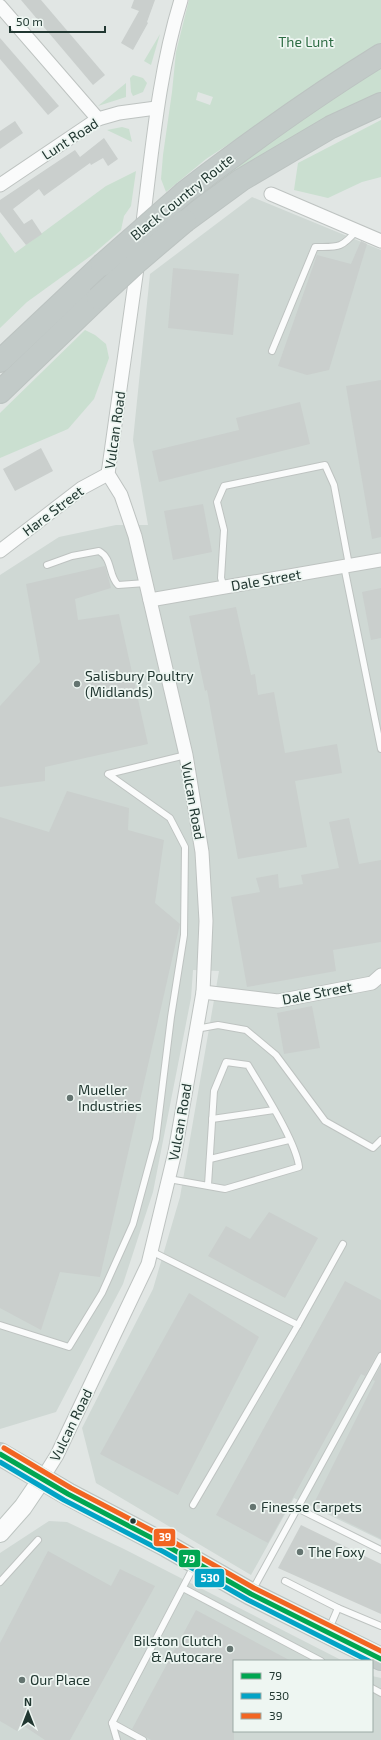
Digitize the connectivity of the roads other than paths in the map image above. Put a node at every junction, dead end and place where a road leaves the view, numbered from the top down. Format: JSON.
{"nodes":[{"id":1,"x":181,"y":0,"type":"edge"},
{"id":2,"x":0,"y":6,"type":"edge"},
{"id":3,"x":381,"y":55,"type":"edge"},
{"id":4,"x":381,"y":104,"type":"edge"},
{"id":5,"x":156,"y":108,"type":"junction"},
{"id":6,"x":98,"y":119,"type":"junction"},
{"id":7,"x":0,"y":185,"type":"edge"},
{"id":8,"x":271,"y":194,"type":"dead end"},
{"id":9,"x":357,"y":230,"type":"junction"},
{"id":10,"x":381,"y":241,"type":"edge"},
{"id":11,"x":272,"y":351,"type":"dead end"},
{"id":12,"x":0,"y":361,"type":"edge"},
{"id":13,"x":0,"y":392,"type":"edge"},
{"id":14,"x":108,"y":474,"type":"junction"},
{"id":15,"x":0,"y":551,"type":"edge"},
{"id":16,"x":381,"y":560,"type":"edge"},
{"id":17,"x":47,"y":566,"type":"dead end"},
{"id":18,"x":347,"y":566,"type":"junction"},
{"id":19,"x":146,"y":583,"type":"junction"},
{"id":20,"x":224,"y":587,"type":"junction"},
{"id":21,"x":150,"y":600,"type":"junction"},
{"id":22,"x":381,"y":749,"type":"edge"},
{"id":23,"x":186,"y":755,"type":"junction"},
{"id":24,"x":381,"y":976,"type":"edge"},
{"id":25,"x":203,"y":992,"type":"junction"},
{"id":26,"x":196,"y":1030,"type":"junction"},
{"id":27,"x":274,"y":1110,"type":"junction"},
{"id":28,"x":212,"y":1119,"type":"junction"},
{"id":29,"x":289,"y":1140,"type":"junction"},
{"id":30,"x":381,"y":1140,"type":"edge"},
{"id":31,"x":210,"y":1159,"type":"junction"},
{"id":32,"x":169,"y":1178,"type":"junction"},
{"id":33,"x":208,"y":1185,"type":"junction"},
{"id":34,"x":343,"y":1244,"type":"dead end"},
{"id":35,"x":151,"y":1251,"type":"junction"},
{"id":36,"x":0,"y":1325,"type":"edge"},
{"id":37,"x":298,"y":1325,"type":"junction"},
{"id":38,"x":381,"y":1356,"type":"edge"},
{"id":39,"x":0,"y":1454,"type":"edge"},
{"id":40,"x":42,"y":1479,"type":"junction"},
{"id":41,"x":193,"y":1505,"type":"dead end"},
{"id":42,"x":297,"y":1508,"type":"junction"},
{"id":43,"x":0,"y":1533,"type":"edge"},
{"id":44,"x":38,"y":1540,"type":"dead end"},
{"id":45,"x":381,"y":1550,"type":"edge"},
{"id":46,"x":196,"y":1562,"type":"junction"},
{"id":47,"x":285,"y":1581,"type":"dead end"},
{"id":48,"x":0,"y":1582,"type":"edge"},
{"id":49,"x":183,"y":1588,"type":"junction"},
{"id":50,"x":251,"y":1594,"type":"junction"},
{"id":51,"x":338,"y":1608,"type":"junction"},
{"id":52,"x":381,"y":1626,"type":"edge"},
{"id":53,"x":328,"y":1633,"type":"junction"},
{"id":54,"x":381,"y":1659,"type":"edge"},
{"id":55,"x":319,"y":1660,"type":"edge"},
{"id":56,"x":112,"y":1723,"type":"junction"},
{"id":57,"x":117,"y":1740,"type":"edge"},
{"id":58,"x":143,"y":1740,"type":"edge"}],
"edges":[{"from":1,"to":5,"type":"street"},
{"from":2,"to":6,"type":"street"},
{"from":3,"to":12,"type":"highway","name":"Black Country Route","bridge":true},
{"from":4,"to":13,"type":"highway","name":"Black Country Route","bridge":true},
{"from":5,"to":6,"type":"street","name":"Lunt Road"},
{"from":5,"to":14,"type":"street","name":"Vulcan Road"},
{"from":6,"to":7,"type":"street","name":"Lunt Road"},
{"from":8,"to":9,"type":"street"},
{"from":9,"to":10,"type":"street"},
{"from":9,"to":11,"type":"lane"},
{"from":14,"to":15,"type":"street","name":"Hare Street"},
{"from":14,"to":19,"type":"street","name":"Vulcan Road"},
{"from":16,"to":18,"type":"street","name":"Dale Street"},
{"from":17,"to":19,"type":"lane"},
{"from":18,"to":20,"type":"street","name":"Dale Street"},
{"from":18,"to":20,"type":"lane"},
{"from":18,"to":22,"type":"lane"},
{"from":19,"to":21,"type":"street","name":"Vulcan Road"},
{"from":20,"to":21,"type":"street","name":"Dale Street"},
{"from":21,"to":23,"type":"street","name":"Vulcan Road"},
{"from":23,"to":25,"type":"street","name":"Vulcan Road"},
{"from":23,"to":36,"type":"lane"},
{"from":24,"to":25,"type":"street","name":"Dale Street"},
{"from":25,"to":26,"type":"street","name":"Vulcan Road"},
{"from":26,"to":30,"type":"lane"},
{"from":26,"to":32,"type":"street","name":"Vulcan Road"},
{"from":27,"to":28,"type":"lane"},
{"from":27,"to":28,"type":"lane"},
{"from":27,"to":29,"type":"lane"},
{"from":28,"to":31,"type":"lane"},
{"from":29,"to":31,"type":"lane"},
{"from":29,"to":33,"type":"lane"},
{"from":31,"to":33,"type":"lane"},
{"from":32,"to":33,"type":"lane"},
{"from":32,"to":35,"type":"street","name":"Vulcan Road"},
{"from":34,"to":37,"type":"lane"},
{"from":35,"to":37,"type":"lane"},
{"from":35,"to":40,"type":"street","name":"Vulcan Road"},
{"from":37,"to":41,"type":"lane"},
{"from":38,"to":42,"type":"lane"},
{"from":39,"to":40,"type":"highway"},
{"from":40,"to":43,"type":"main road"},
{"from":40,"to":46,"type":"highway"},
{"from":42,"to":45,"type":"lane"},
{"from":42,"to":50,"type":"lane"},
{"from":44,"to":48,"type":"lane"},
{"from":46,"to":49,"type":"lane"},
{"from":46,"to":50,"type":"highway"},
{"from":47,"to":51,"type":"lane"},
{"from":49,"to":55,"type":"lane"},
{"from":49,"to":56,"type":"lane"},
{"from":50,"to":53,"type":"highway"},
{"from":51,"to":52,"type":"lane"},
{"from":51,"to":53,"type":"lane"},
{"from":53,"to":54,"type":"highway"},
{"from":56,"to":57,"type":"lane"},
{"from":56,"to":58,"type":"lane"}]}
